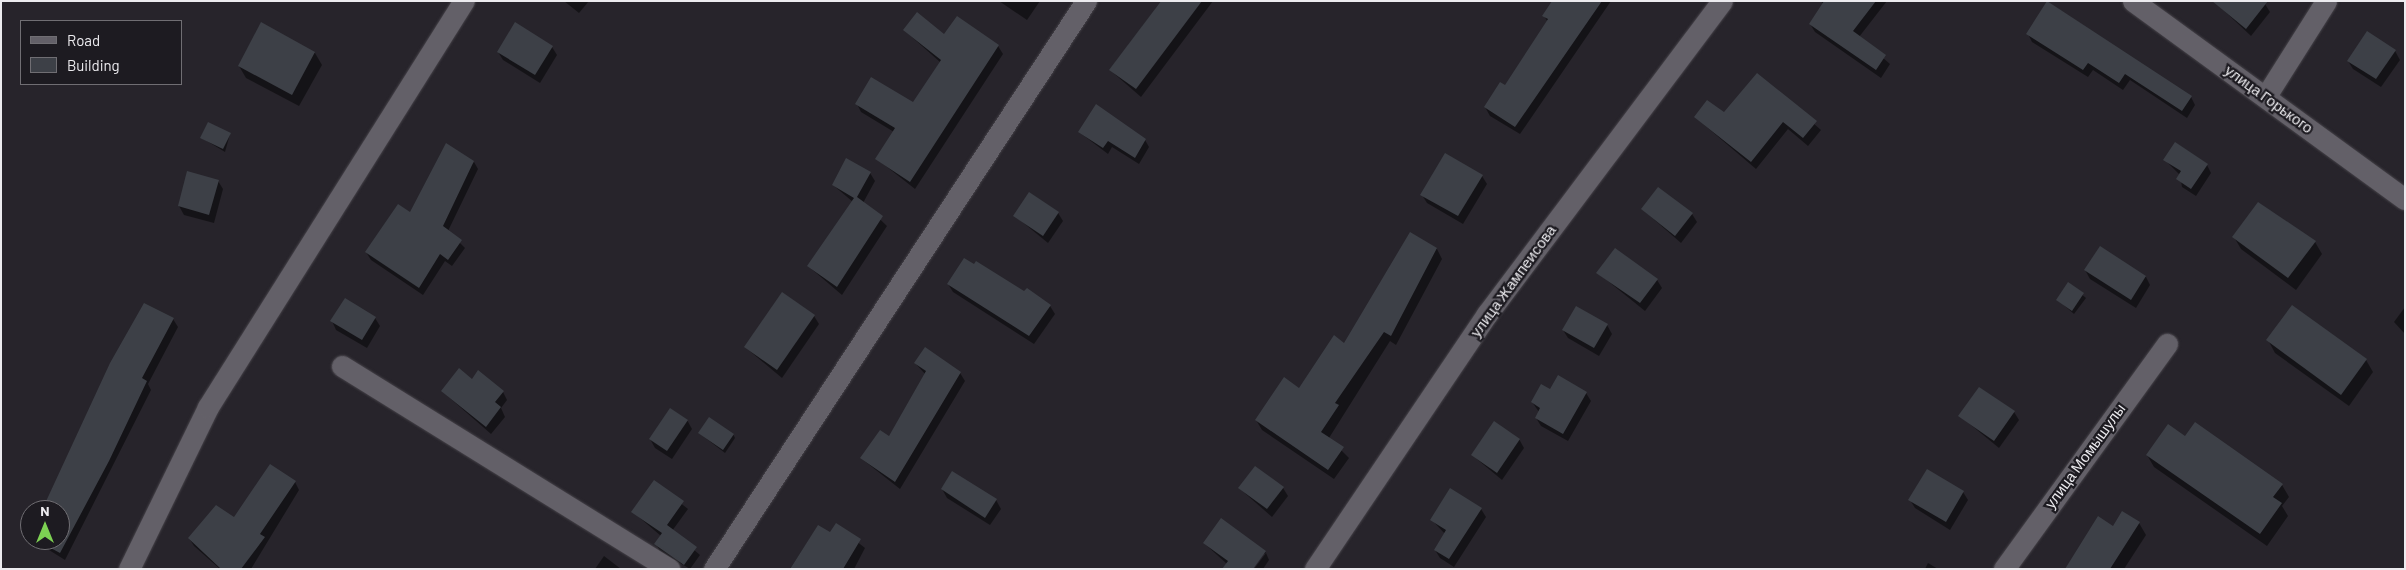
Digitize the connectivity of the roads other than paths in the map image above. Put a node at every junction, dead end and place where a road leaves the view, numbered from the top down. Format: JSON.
{"nodes":[{"id":1,"x":464,"y":1,"type":"edge"},
{"id":2,"x":1086,"y":1,"type":"edge"},
{"id":3,"x":1722,"y":1,"type":"edge"},
{"id":4,"x":2133,"y":1,"type":"edge"},
{"id":5,"x":2326,"y":1,"type":"edge"},
{"id":6,"x":2266,"y":96,"type":"junction"},
{"id":7,"x":2405,"y":199,"type":"edge"},
{"id":8,"x":2166,"y":344,"type":"dead end"},
{"id":9,"x":342,"y":366,"type":"dead end"},
{"id":10,"x":129,"y":569,"type":"edge"},
{"id":11,"x":669,"y":569,"type":"edge"},
{"id":12,"x":714,"y":569,"type":"edge"},
{"id":13,"x":1315,"y":569,"type":"edge"},
{"id":14,"x":2004,"y":569,"type":"edge"}],
"edges":[{"from":1,"to":10,"type":"street"},
{"from":2,"to":12,"type":"street"},
{"from":3,"to":13,"type":"street","name":"улица Жампеисова"},
{"from":4,"to":6,"type":"street","name":"улица Горького"},
{"from":5,"to":6,"type":"street"},
{"from":6,"to":7,"type":"street","name":"улица Горького"},
{"from":8,"to":14,"type":"street","name":"улица Момышулы"},
{"from":9,"to":11,"type":"street"}]}
